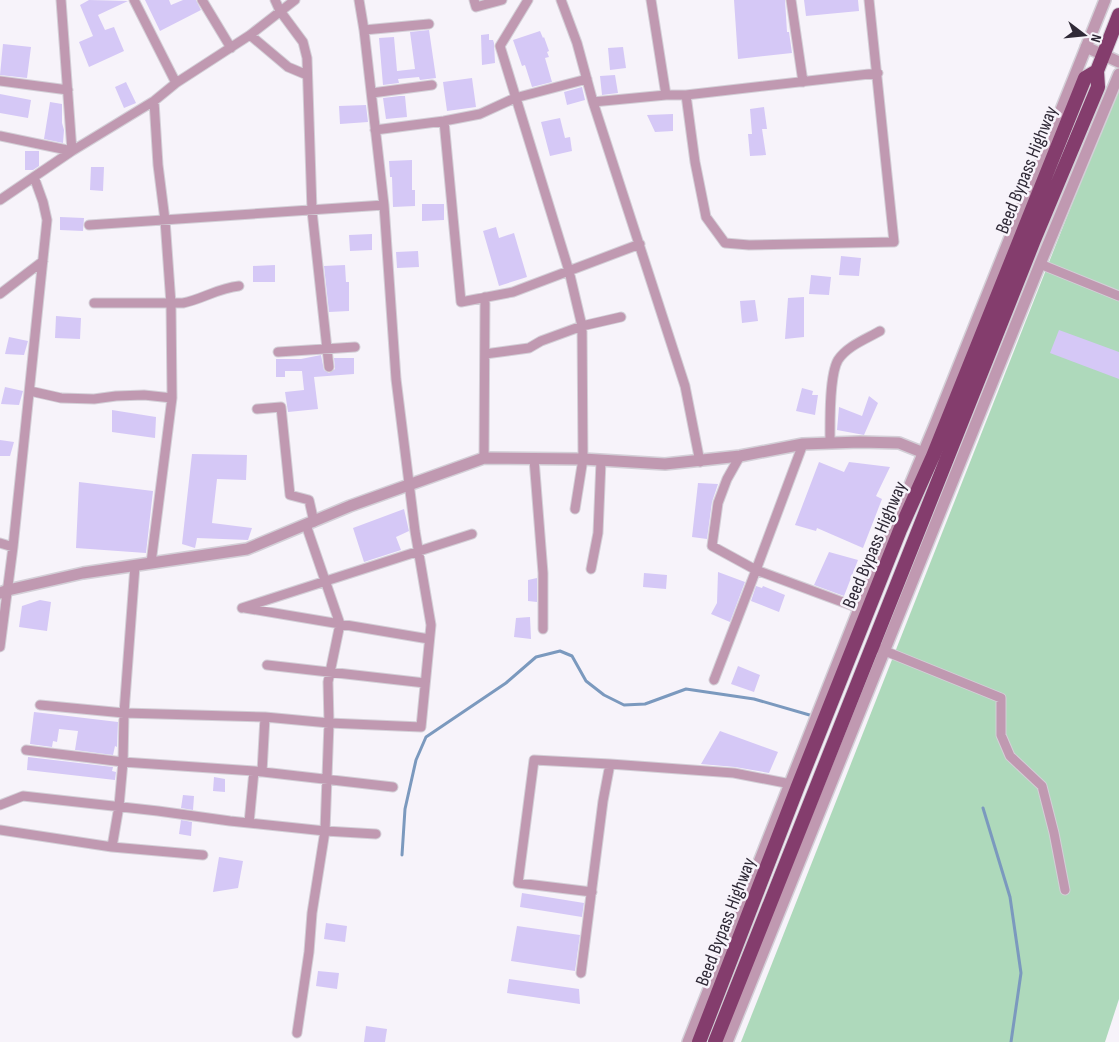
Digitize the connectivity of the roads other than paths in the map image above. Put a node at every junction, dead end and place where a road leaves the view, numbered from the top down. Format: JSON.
{"nodes":[{"id":1,"x":61,"y":0,"type":"edge"},
{"id":2,"x":134,"y":0,"type":"edge"},
{"id":3,"x":202,"y":0,"type":"edge"},
{"id":4,"x":275,"y":0,"type":"edge"},
{"id":5,"x":295,"y":0,"type":"edge"},
{"id":6,"x":359,"y":0,"type":"edge"},
{"id":7,"x":474,"y":0,"type":"edge"},
{"id":8,"x":502,"y":0,"type":"edge"},
{"id":9,"x":528,"y":0,"type":"edge"},
{"id":10,"x":561,"y":0,"type":"edge"},
{"id":11,"x":650,"y":0,"type":"edge"},
{"id":12,"x":791,"y":0,"type":"edge"},
{"id":13,"x":869,"y":0,"type":"edge"},
{"id":14,"x":1105,"y":0,"type":"edge"},
{"id":15,"x":280,"y":11,"type":"junction"},
{"id":16,"x":1119,"y":15,"type":"edge"},
{"id":17,"x":429,"y":24,"type":"dead end"},
{"id":18,"x":364,"y":30,"type":"junction"},
{"id":19,"x":250,"y":35,"type":"junction"},
{"id":20,"x":1086,"y":47,"type":"junction"},
{"id":21,"x":231,"y":48,"type":"junction"},
{"id":22,"x":1103,"y":55,"type":"junction"},
{"id":23,"x":1119,"y":62,"type":"edge"},
{"id":24,"x":878,"y":73,"type":"junction"},
{"id":25,"x":1119,"y":74,"type":"edge"},
{"id":26,"x":307,"y":76,"type":"junction"},
{"id":27,"x":587,"y":79,"type":"junction"},
{"id":28,"x":0,"y":81,"type":"edge"},
{"id":29,"x":803,"y":82,"type":"junction"},
{"id":30,"x":176,"y":83,"type":"junction"},
{"id":31,"x":432,"y":86,"type":"dead end"},
{"id":32,"x":68,"y":90,"type":"junction"},
{"id":33,"x":372,"y":93,"type":"junction"},
{"id":34,"x":666,"y":95,"type":"junction"},
{"id":35,"x":686,"y":95,"type":"junction"},
{"id":36,"x":515,"y":98,"type":"junction"},
{"id":37,"x":154,"y":101,"type":"junction"},
{"id":38,"x":593,"y":102,"type":"junction"},
{"id":39,"x":444,"y":122,"type":"junction"},
{"id":40,"x":375,"y":130,"type":"junction"},
{"id":41,"x":0,"y":136,"type":"edge"},
{"id":42,"x":72,"y":151,"type":"junction"},
{"id":43,"x":34,"y":177,"type":"junction"},
{"id":44,"x":0,"y":200,"type":"edge"},
{"id":45,"x":384,"y":205,"type":"junction"},
{"id":46,"x":312,"y":210,"type":"junction"},
{"id":47,"x":165,"y":220,"type":"junction"},
{"id":48,"x":89,"y":225,"type":"dead end"},
{"id":49,"x":640,"y":244,"type":"junction"},
{"id":50,"x":42,"y":261,"type":"junction"},
{"id":51,"x":1040,"y":264,"type":"junction"},
{"id":52,"x":569,"y":271,"type":"junction"},
{"id":53,"x":239,"y":286,"type":"dead end"},
{"id":54,"x":0,"y":294,"type":"edge"},
{"id":55,"x":1119,"y":296,"type":"edge"},
{"id":56,"x":485,"y":297,"type":"junction"},
{"id":57,"x":94,"y":303,"type":"dead end"},
{"id":58,"x":171,"y":304,"type":"junction"},
{"id":59,"x":621,"y":317,"type":"dead end"},
{"id":60,"x":582,"y":326,"type":"junction"},
{"id":61,"x":880,"y":331,"type":"dead end"},
{"id":62,"x":355,"y":347,"type":"dead end"},
{"id":63,"x":327,"y":350,"type":"junction"},
{"id":64,"x":278,"y":352,"type":"dead end"},
{"id":65,"x":485,"y":354,"type":"junction"},
{"id":66,"x":328,"y":366,"type":"dead end"},
{"id":67,"x":30,"y":391,"type":"junction"},
{"id":68,"x":172,"y":398,"type":"junction"},
{"id":69,"x":257,"y":409,"type":"dead end"},
{"id":70,"x":830,"y":442,"type":"junction"},
{"id":71,"x":803,"y":444,"type":"junction"},
{"id":72,"x":740,"y":456,"type":"junction"},
{"id":73,"x":484,"y":458,"type":"junction"},
{"id":74,"x":534,"y":459,"type":"junction"},
{"id":75,"x":583,"y":459,"type":"junction"},
{"id":76,"x":940,"y":459,"type":"junction"},
{"id":77,"x":601,"y":462,"type":"junction"},
{"id":78,"x":700,"y":462,"type":"junction"},
{"id":79,"x":408,"y":484,"type":"junction"},
{"id":80,"x":575,"y":509,"type":"dead end"},
{"id":81,"x":310,"y":524,"type":"junction"},
{"id":82,"x":472,"y":534,"type":"dead end"},
{"id":83,"x":0,"y":543,"type":"edge"},
{"id":84,"x":13,"y":547,"type":"junction"},
{"id":85,"x":418,"y":551,"type":"junction"},
{"id":86,"x":151,"y":563,"type":"junction"},
{"id":87,"x":135,"y":566,"type":"junction"},
{"id":88,"x":591,"y":569,"type":"dead end"},
{"id":89,"x":756,"y":570,"type":"junction"},
{"id":90,"x":325,"y":582,"type":"junction"},
{"id":91,"x":4,"y":591,"type":"edge"},
{"id":92,"x":864,"y":610,"type":"junction"},
{"id":93,"x":340,"y":624,"type":"junction"},
{"id":94,"x":543,"y":629,"type":"dead end"},
{"id":95,"x":430,"y":639,"type":"junction"},
{"id":96,"x":0,"y":647,"type":"edge"},
{"id":97,"x":878,"y":649,"type":"junction"},
{"id":98,"x":267,"y":665,"type":"dead end"},
{"id":99,"x":330,"y":672,"type":"junction"},
{"id":100,"x":714,"y":680,"type":"dead end"},
{"id":101,"x":425,"y":683,"type":"junction"},
{"id":102,"x":40,"y":705,"type":"dead end"},
{"id":103,"x":124,"y":712,"type":"junction"},
{"id":104,"x":265,"y":717,"type":"junction"},
{"id":105,"x":329,"y":723,"type":"junction"},
{"id":106,"x":26,"y":750,"type":"dead end"},
{"id":107,"x":123,"y":762,"type":"junction"},
{"id":108,"x":610,"y":764,"type":"junction"},
{"id":109,"x":258,"y":771,"type":"junction"},
{"id":110,"x":327,"y":780,"type":"junction"},
{"id":111,"x":795,"y":785,"type":"junction"},
{"id":112,"x":394,"y":786,"type":"dead end"},
{"id":113,"x":0,"y":805,"type":"edge"},
{"id":114,"x":119,"y":806,"type":"junction"},
{"id":115,"x":249,"y":823,"type":"junction"},
{"id":116,"x":0,"y":830,"type":"edge"},
{"id":117,"x":324,"y":831,"type":"junction"},
{"id":118,"x":376,"y":834,"type":"dead end"},
{"id":119,"x":112,"y":847,"type":"junction"},
{"id":120,"x":203,"y":854,"type":"dead end"},
{"id":121,"x":1065,"y":890,"type":"dead end"},
{"id":122,"x":592,"y":892,"type":"junction"},
{"id":123,"x":748,"y":902,"type":"junction"},
{"id":124,"x":774,"y":910,"type":"junction"},
{"id":125,"x":581,"y":973,"type":"dead end"},
{"id":126,"x":297,"y":1034,"type":"dead end"},
{"id":127,"x":688,"y":1042,"type":"edge"},
{"id":128,"x":700,"y":1042,"type":"edge"},
{"id":129,"x":715,"y":1042,"type":"edge"},
{"id":130,"x":727,"y":1042,"type":"edge"}],
"edges":[{"from":1,"to":32,"type":"street"},
{"from":2,"to":30,"type":"street"},
{"from":3,"to":21,"type":"street"},
{"from":4,"to":15,"type":"street"},
{"from":5,"to":15,"type":"street"},
{"from":6,"to":18,"type":"street"},
{"from":7,"to":8,"type":"street"},
{"from":9,"to":36,"type":"street"},
{"from":10,"to":27,"type":"street"},
{"from":11,"to":34,"type":"street"},
{"from":12,"to":29,"type":"street"},
{"from":13,"to":24,"type":"street"},
{"from":14,"to":20,"type":"street"},
{"from":15,"to":19,"type":"street"},
{"from":15,"to":26,"type":"street"},
{"from":16,"to":22,"type":"highway","name":"Beed Bypass Highway"},
{"from":17,"to":18,"type":"street"},
{"from":18,"to":33,"type":"street"},
{"from":19,"to":21,"type":"street"},
{"from":19,"to":26,"type":"street"},
{"from":20,"to":22,"type":"street"},
{"from":20,"to":76,"type":"street"},
{"from":21,"to":30,"type":"street"},
{"from":22,"to":23,"type":"street"},
{"from":22,"to":76,"type":"highway","name":"Beed Bypass Highway"},
{"from":24,"to":29,"type":"street"},
{"from":24,"to":35,"type":"street"},
{"from":25,"to":51,"type":"street"},
{"from":26,"to":46,"type":"street"},
{"from":27,"to":36,"type":"street"},
{"from":27,"to":38,"type":"street"},
{"from":28,"to":32,"type":"street"},
{"from":29,"to":35,"type":"street"},
{"from":30,"to":37,"type":"street"},
{"from":31,"to":33,"type":"street"},
{"from":32,"to":42,"type":"street"},
{"from":33,"to":40,"type":"street"},
{"from":34,"to":35,"type":"street"},
{"from":34,"to":38,"type":"street"},
{"from":36,"to":39,"type":"street"},
{"from":36,"to":52,"type":"street"},
{"from":37,"to":42,"type":"street"},
{"from":37,"to":47,"type":"street"},
{"from":38,"to":49,"type":"street"},
{"from":39,"to":40,"type":"street"},
{"from":39,"to":56,"type":"street"},
{"from":40,"to":45,"type":"street"},
{"from":41,"to":42,"type":"street"},
{"from":42,"to":43,"type":"street"},
{"from":43,"to":44,"type":"street"},
{"from":43,"to":50,"type":"street"},
{"from":45,"to":46,"type":"street"},
{"from":45,"to":79,"type":"street"},
{"from":46,"to":47,"type":"street"},
{"from":46,"to":63,"type":"street"},
{"from":47,"to":48,"type":"street"},
{"from":47,"to":58,"type":"street"},
{"from":49,"to":52,"type":"street"},
{"from":49,"to":78,"type":"street"},
{"from":50,"to":54,"type":"street"},
{"from":50,"to":67,"type":"street"},
{"from":51,"to":55,"type":"street"},
{"from":51,"to":76,"type":"street"},
{"from":52,"to":56,"type":"street"},
{"from":52,"to":60,"type":"street"},
{"from":53,"to":58,"type":"street"},
{"from":56,"to":65,"type":"street"},
{"from":57,"to":58,"type":"street"},
{"from":58,"to":68,"type":"street"},
{"from":59,"to":60,"type":"street"},
{"from":60,"to":65,"type":"street"},
{"from":60,"to":75,"type":"street"},
{"from":61,"to":70,"type":"street"},
{"from":62,"to":63,"type":"street"},
{"from":63,"to":64,"type":"street"},
{"from":63,"to":66,"type":"street"},
{"from":65,"to":73,"type":"street"},
{"from":67,"to":68,"type":"street"},
{"from":67,"to":84,"type":"street"},
{"from":68,"to":86,"type":"street"},
{"from":69,"to":81,"type":"street"},
{"from":70,"to":71,"type":"street"},
{"from":70,"to":76,"type":"street"},
{"from":71,"to":72,"type":"street"},
{"from":71,"to":89,"type":"street"},
{"from":72,"to":78,"type":"street"},
{"from":72,"to":89,"type":"street"},
{"from":73,"to":74,"type":"street"},
{"from":73,"to":79,"type":"street"},
{"from":74,"to":75,"type":"street"},
{"from":74,"to":94,"type":"street"},
{"from":75,"to":77,"type":"street"},
{"from":75,"to":80,"type":"street"},
{"from":76,"to":92,"type":"highway","name":"Beed Bypass Highway"},
{"from":76,"to":97,"type":"highway","name":"Beed Bypass Highway"},
{"from":77,"to":78,"type":"street"},
{"from":77,"to":88,"type":"street"},
{"from":79,"to":81,"type":"street"},
{"from":79,"to":85,"type":"street"},
{"from":81,"to":86,"type":"street"},
{"from":81,"to":90,"type":"street"},
{"from":82,"to":85,"type":"street"},
{"from":83,"to":84,"type":"street"},
{"from":84,"to":91,"type":"street"},
{"from":85,"to":90,"type":"street"},
{"from":85,"to":95,"type":"street"},
{"from":86,"to":87,"type":"street"},
{"from":87,"to":91,"type":"street"},
{"from":87,"to":103,"type":"street"},
{"from":89,"to":92,"type":"street"},
{"from":89,"to":100,"type":"street"},
{"from":90,"to":93,"type":"street"},
{"from":90,"to":93,"type":"street"},
{"from":91,"to":96,"type":"street"},
{"from":92,"to":111,"type":"highway","name":"Beed Bypass Highway"},
{"from":93,"to":95,"type":"street"},
{"from":93,"to":99,"type":"street"},
{"from":95,"to":101,"type":"street"},
{"from":97,"to":121,"type":"street"},
{"from":97,"to":124,"type":"highway","name":"Beed Bypass Highway"},
{"from":98,"to":99,"type":"street"},
{"from":99,"to":101,"type":"street"},
{"from":99,"to":105,"type":"street"},
{"from":101,"to":105,"type":"street"},
{"from":102,"to":103,"type":"street"},
{"from":103,"to":104,"type":"street"},
{"from":103,"to":107,"type":"street"},
{"from":104,"to":105,"type":"street"},
{"from":104,"to":109,"type":"street"},
{"from":105,"to":110,"type":"street"},
{"from":106,"to":107,"type":"street"},
{"from":107,"to":109,"type":"street"},
{"from":107,"to":114,"type":"street"},
{"from":108,"to":111,"type":"street"},
{"from":108,"to":122,"type":"street"},
{"from":108,"to":122,"type":"street"},
{"from":109,"to":110,"type":"street"},
{"from":109,"to":115,"type":"street"},
{"from":110,"to":112,"type":"street"},
{"from":110,"to":117,"type":"street"},
{"from":111,"to":123,"type":"highway","name":"Beed Bypass Highway"},
{"from":113,"to":114,"type":"street"},
{"from":114,"to":115,"type":"street"},
{"from":114,"to":119,"type":"street"},
{"from":115,"to":117,"type":"street"},
{"from":116,"to":119,"type":"street"},
{"from":117,"to":118,"type":"street"},
{"from":117,"to":126,"type":"street"},
{"from":119,"to":120,"type":"street"},
{"from":122,"to":125,"type":"street"},
{"from":123,"to":127,"type":"street"},
{"from":123,"to":128,"type":"highway","name":"Beed Bypass Highway"},
{"from":124,"to":129,"type":"highway","name":"Beed Bypass Highway"},
{"from":124,"to":130,"type":"street"}]}
